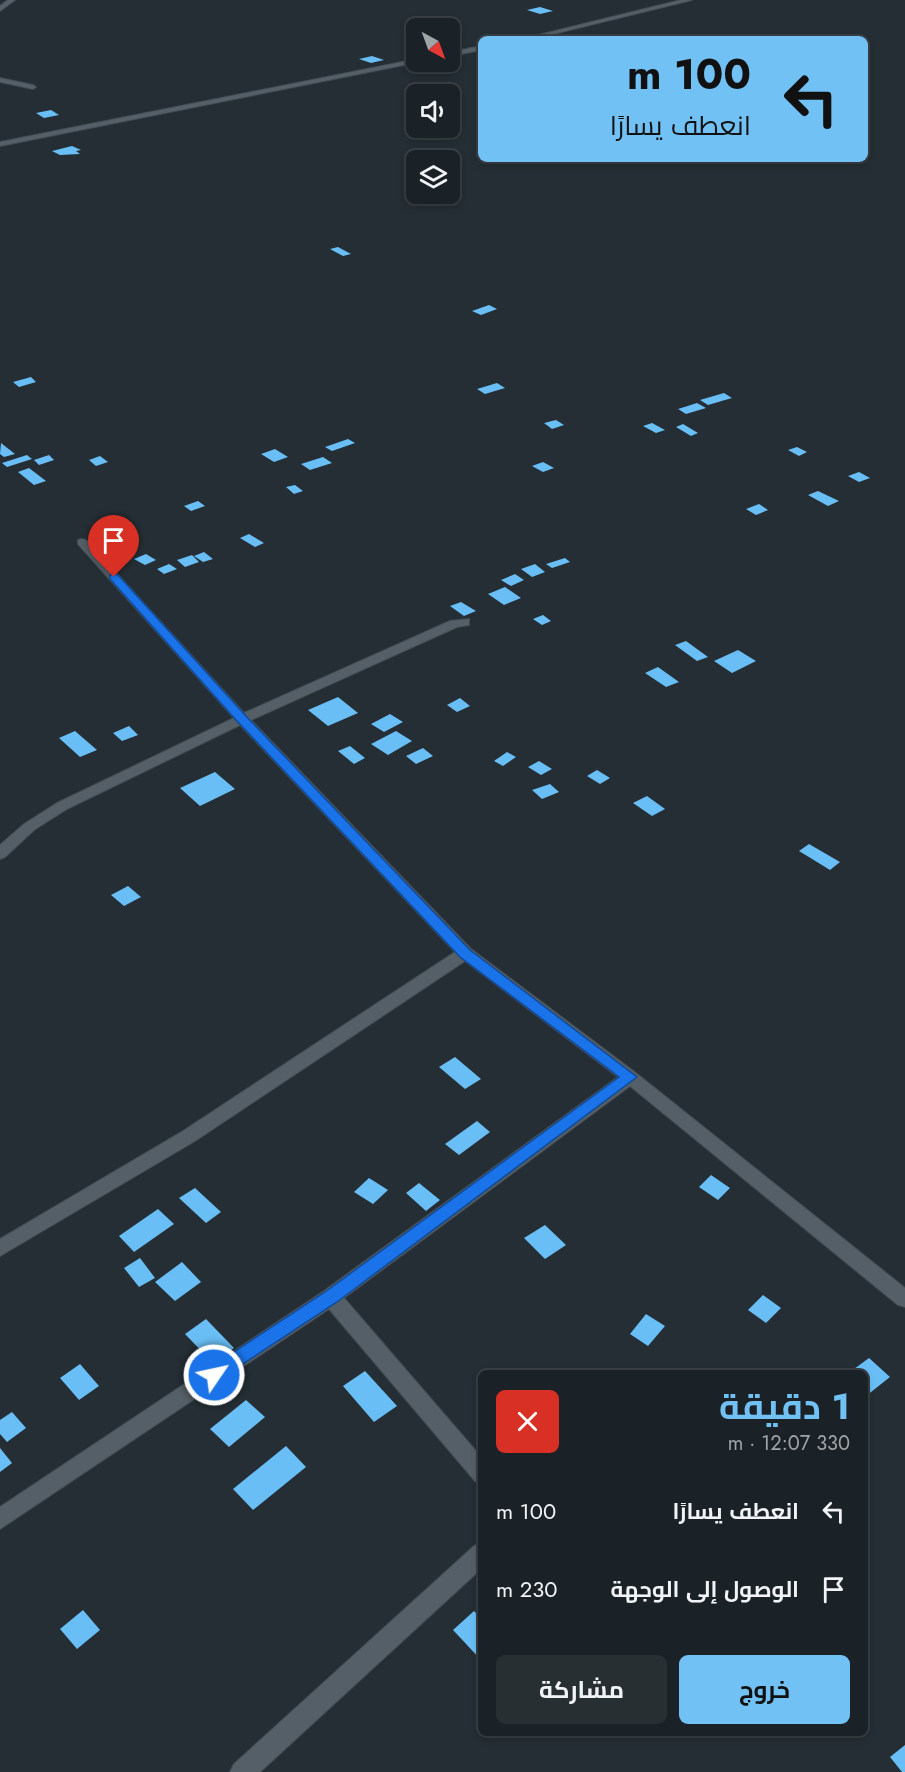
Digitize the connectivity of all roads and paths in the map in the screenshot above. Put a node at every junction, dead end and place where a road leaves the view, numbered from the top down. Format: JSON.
{"nodes":[{"id":1,"x":12,"y":0,"type":"edge"},
{"id":2,"x":689,"y":0,"type":"edge"},
{"id":3,"x":0,"y":9,"type":"edge"},
{"id":4,"x":538,"y":36,"type":"edge"},
{"id":5,"x":478,"y":49,"type":"edge"},
{"id":6,"x":460,"y":52,"type":"edge"},
{"id":7,"x":406,"y":63,"type":"edge"},
{"id":8,"x":0,"y":80,"type":"edge"},
{"id":9,"x":33,"y":87,"type":"dead end"},
{"id":10,"x":0,"y":144,"type":"edge"},
{"id":11,"x":82,"y":542,"type":"dead end"},
{"id":12,"x":465,"y":622,"type":"dead end"},
{"id":13,"x":241,"y":718,"type":"junction"},
{"id":14,"x":0,"y":854,"type":"edge"},
{"id":15,"x":465,"y":953,"type":"junction"},
{"id":16,"x":630,"y":1077,"type":"junction"},
{"id":17,"x":0,"y":1248,"type":"edge"},
{"id":18,"x":331,"y":1297,"type":"junction"},
{"id":19,"x":905,"y":1299,"type":"edge"},
{"id":20,"x":478,"y":1469,"type":"edge"},
{"id":21,"x":0,"y":1519,"type":"edge"},
{"id":22,"x":478,"y":1557,"type":"edge"},
{"id":23,"x":242,"y":1772,"type":"edge"}],
"edges":[{"from":1,"to":3,"type":"street"},
{"from":2,"to":4,"type":"street"},
{"from":5,"to":6,"type":"street"},
{"from":7,"to":10,"type":"street"},
{"from":8,"to":9,"type":"street"},
{"from":11,"to":13,"type":"street"},
{"from":12,"to":13,"type":"street"},
{"from":13,"to":14,"type":"street"},
{"from":13,"to":15,"type":"street"},
{"from":15,"to":16,"type":"street"},
{"from":15,"to":17,"type":"street"},
{"from":16,"to":18,"type":"street"},
{"from":16,"to":19,"type":"street"},
{"from":18,"to":20,"type":"street"},
{"from":18,"to":21,"type":"street"},
{"from":22,"to":23,"type":"street"}]}
